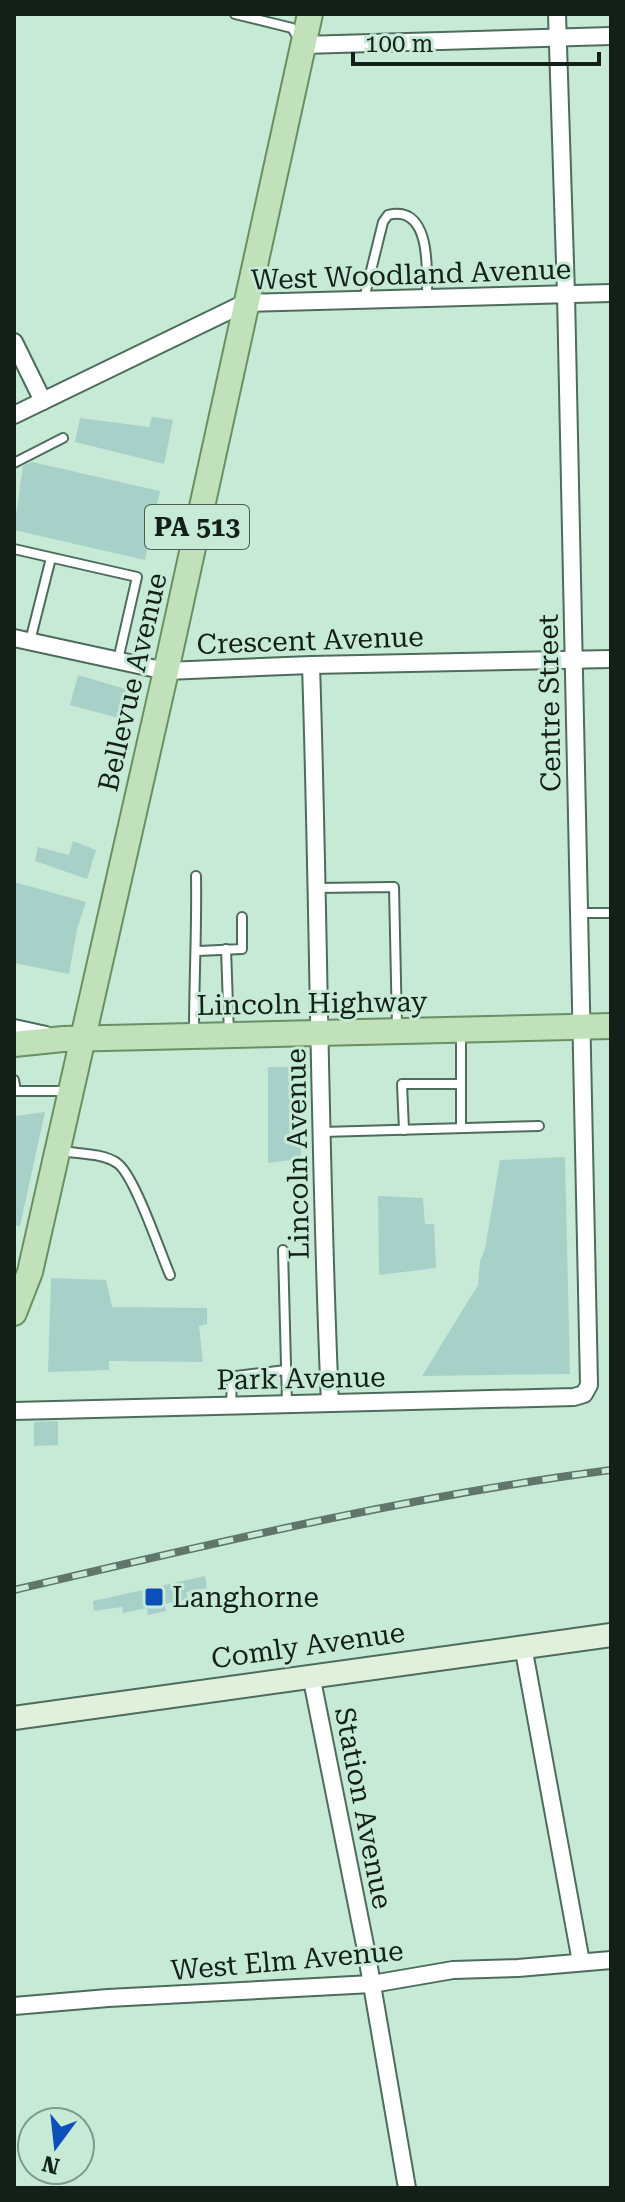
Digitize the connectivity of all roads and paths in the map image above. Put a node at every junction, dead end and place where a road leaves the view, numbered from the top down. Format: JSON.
{"nodes":[{"id":1,"x":235,"y":14,"type":"edge"},
{"id":2,"x":310,"y":14,"type":"edge"},
{"id":3,"x":557,"y":14,"type":"edge"},
{"id":4,"x":267,"y":18,"type":"edge"},
{"id":5,"x":611,"y":36,"type":"edge"},
{"id":6,"x":558,"y":37,"type":"junction"},
{"id":7,"x":303,"y":45,"type":"junction"},
{"id":8,"x":611,"y":293,"type":"edge"},
{"id":9,"x":566,"y":294,"type":"junction"},
{"id":10,"x":427,"y":298,"type":"junction"},
{"id":11,"x":364,"y":299,"type":"junction"},
{"id":12,"x":245,"y":303,"type":"junction"},
{"id":13,"x":14,"y":342,"type":"edge"},
{"id":14,"x":43,"y":401,"type":"junction"},
{"id":15,"x":14,"y":415,"type":"edge"},
{"id":16,"x":63,"y":438,"type":"dead end"},
{"id":17,"x":14,"y":463,"type":"edge"},
{"id":18,"x":14,"y":549,"type":"edge"},
{"id":19,"x":51,"y":558,"type":"junction"},
{"id":20,"x":22,"y":640,"type":"edge"},
{"id":21,"x":611,"y":659,"type":"edge"},
{"id":22,"x":574,"y":660,"type":"junction"},
{"id":23,"x":118,"y":661,"type":"junction"},
{"id":24,"x":311,"y":665,"type":"junction"},
{"id":25,"x":166,"y":671,"type":"junction"},
{"id":26,"x":196,"y":876,"type":"dead end"},
{"id":27,"x":318,"y":888,"type":"junction"},
{"id":28,"x":579,"y":913,"type":"junction"},
{"id":29,"x":611,"y":913,"type":"edge"},
{"id":30,"x":242,"y":917,"type":"dead end"},
{"id":31,"x":226,"y":949,"type":"junction"},
{"id":32,"x":198,"y":951,"type":"junction"},
{"id":33,"x":611,"y":1026,"type":"edge"},
{"id":34,"x":582,"y":1027,"type":"junction"},
{"id":35,"x":14,"y":1028,"type":"edge"},
{"id":36,"x":461,"y":1030,"type":"junction"},
{"id":37,"x":397,"y":1031,"type":"junction"},
{"id":38,"x":320,"y":1033,"type":"junction"},
{"id":39,"x":229,"y":1035,"type":"junction"},
{"id":40,"x":194,"y":1036,"type":"junction"},
{"id":41,"x":73,"y":1039,"type":"junction"},
{"id":42,"x":14,"y":1044,"type":"edge"},
{"id":43,"x":14,"y":1080,"type":"edge"},
{"id":44,"x":461,"y":1084,"type":"junction"},
{"id":45,"x":71,"y":1091,"type":"junction"},
{"id":46,"x":539,"y":1126,"type":"dead end"},
{"id":47,"x":461,"y":1128,"type":"junction"},
{"id":48,"x":404,"y":1130,"type":"junction"},
{"id":49,"x":322,"y":1132,"type":"junction"},
{"id":50,"x":57,"y":1151,"type":"junction"},
{"id":51,"x":283,"y":1250,"type":"dead end"},
{"id":52,"x":170,"y":1275,"type":"dead end"},
{"id":53,"x":14,"y":1313,"type":"edge"},
{"id":54,"x":286,"y":1370,"type":"junction"},
{"id":55,"x":587,"y":1390,"type":"joint"},
{"id":56,"x":330,"y":1403,"type":"junction"},
{"id":57,"x":287,"y":1404,"type":"junction"},
{"id":58,"x":231,"y":1405,"type":"junction"},
{"id":59,"x":14,"y":1411,"type":"edge"},
{"id":60,"x":611,"y":1635,"type":"edge"},
{"id":61,"x":523,"y":1646,"type":"junction"},
{"id":62,"x":311,"y":1675,"type":"junction"},
{"id":63,"x":14,"y":1718,"type":"edge"},
{"id":64,"x":611,"y":1960,"type":"edge"},
{"id":65,"x":581,"y":1962,"type":"junction"},
{"id":66,"x":372,"y":1984,"type":"junction"},
{"id":67,"x":14,"y":2006,"type":"edge"},
{"id":68,"x":407,"y":2188,"type":"edge"}],
"edges":[{"from":1,"to":4,"type":"lane"},
{"from":2,"to":7,"type":"main road","name":"Bellevue Avenue","number":"PA 513"},
{"from":3,"to":6,"type":"street","name":"Centre Street"},
{"from":4,"to":7,"type":"lane"},
{"from":5,"to":6,"type":"street"},
{"from":6,"to":7,"type":"street"},
{"from":6,"to":9,"type":"street","name":"Centre Street"},
{"from":7,"to":12,"type":"main road","name":"Bellevue Avenue","number":"PA 513"},
{"from":8,"to":9,"type":"street","name":"West Woodland Avenue"},
{"from":9,"to":10,"type":"street","name":"West Woodland Avenue"},
{"from":9,"to":22,"type":"street","name":"Centre Street"},
{"from":10,"to":11,"type":"street","name":"West Woodland Avenue"},
{"from":10,"to":11,"type":"lane"},
{"from":11,"to":12,"type":"street","name":"West Woodland Avenue"},
{"from":12,"to":14,"type":"street","name":"West Woodland Avenue"},
{"from":12,"to":25,"type":"main road","name":"Bellevue Avenue","number":"PA 513"},
{"from":13,"to":14,"type":"street"},
{"from":14,"to":15,"type":"street","name":"West Woodland Avenue"},
{"from":16,"to":17,"type":"lane"},
{"from":18,"to":19,"type":"lane"},
{"from":19,"to":20,"type":"lane"},
{"from":19,"to":23,"type":"lane"},
{"from":20,"to":23,"type":"street","name":"Crescent Avenue"},
{"from":21,"to":22,"type":"street","name":"Crescent Avenue"},
{"from":22,"to":24,"type":"street","name":"Crescent Avenue"},
{"from":22,"to":28,"type":"street","name":"Centre Street"},
{"from":23,"to":25,"type":"street","name":"Crescent Avenue"},
{"from":24,"to":25,"type":"street","name":"Crescent Avenue"},
{"from":24,"to":27,"type":"street","name":"Lincoln Avenue"},
{"from":25,"to":41,"type":"main road","name":"Bellevue Avenue","number":"PA 513"},
{"from":26,"to":32,"type":"lane"},
{"from":27,"to":37,"type":"lane"},
{"from":27,"to":38,"type":"street","name":"Lincoln Avenue"},
{"from":28,"to":29,"type":"lane"},
{"from":28,"to":34,"type":"street","name":"Centre Street"},
{"from":30,"to":31,"type":"lane"},
{"from":31,"to":32,"type":"lane"},
{"from":31,"to":39,"type":"lane"},
{"from":32,"to":40,"type":"lane"},
{"from":33,"to":34,"type":"main road","name":"Lincoln Highway"},
{"from":34,"to":36,"type":"main road","name":"Lincoln Highway"},
{"from":34,"to":55,"type":"street","name":"Centre Street"},
{"from":35,"to":41,"type":"street"},
{"from":36,"to":37,"type":"main road","name":"Lincoln Highway"},
{"from":36,"to":44,"type":"lane"},
{"from":37,"to":38,"type":"main road","name":"Lincoln Highway"},
{"from":38,"to":39,"type":"main road","name":"Lincoln Highway"},
{"from":38,"to":49,"type":"street","name":"Lincoln Avenue"},
{"from":39,"to":40,"type":"main road","name":"Lincoln Highway"},
{"from":40,"to":41,"type":"main road","name":"Lincoln Highway"},
{"from":41,"to":42,"type":"main road","name":"Lincoln Highway"},
{"from":41,"to":45,"type":"main road","name":"Bellevue Avenue","number":"PA 513"},
{"from":43,"to":45,"type":"lane"},
{"from":44,"to":47,"type":"lane"},
{"from":44,"to":48,"type":"lane"},
{"from":45,"to":50,"type":"main road","name":"Bellevue Avenue","number":"PA 513"},
{"from":46,"to":47,"type":"lane"},
{"from":47,"to":48,"type":"lane"},
{"from":48,"to":49,"type":"lane"},
{"from":49,"to":56,"type":"street","name":"Lincoln Avenue"},
{"from":50,"to":52,"type":"lane"},
{"from":50,"to":53,"type":"main road","name":"Bellevue Avenue","number":"PA 513"},
{"from":51,"to":54,"type":"lane"},
{"from":54,"to":57,"type":"lane"},
{"from":54,"to":58,"type":"lane"},
{"from":55,"to":56,"type":"street","name":"Park Avenue"},
{"from":56,"to":57,"type":"street","name":"Park Avenue"},
{"from":57,"to":58,"type":"street","name":"Park Avenue"},
{"from":58,"to":59,"type":"street","name":"Park Avenue"},
{"from":60,"to":61,"type":"street","name":"Comly Avenue"},
{"from":61,"to":62,"type":"street","name":"Comly Avenue"},
{"from":61,"to":65,"type":"street"},
{"from":62,"to":63,"type":"street","name":"Comly Avenue"},
{"from":62,"to":66,"type":"street","name":"Station Avenue"},
{"from":64,"to":65,"type":"street","name":"West Elm Avenue"},
{"from":65,"to":66,"type":"street","name":"West Elm Avenue"},
{"from":66,"to":67,"type":"street","name":"West Elm Avenue"},
{"from":66,"to":68,"type":"street","name":"Station Avenue"}]}
